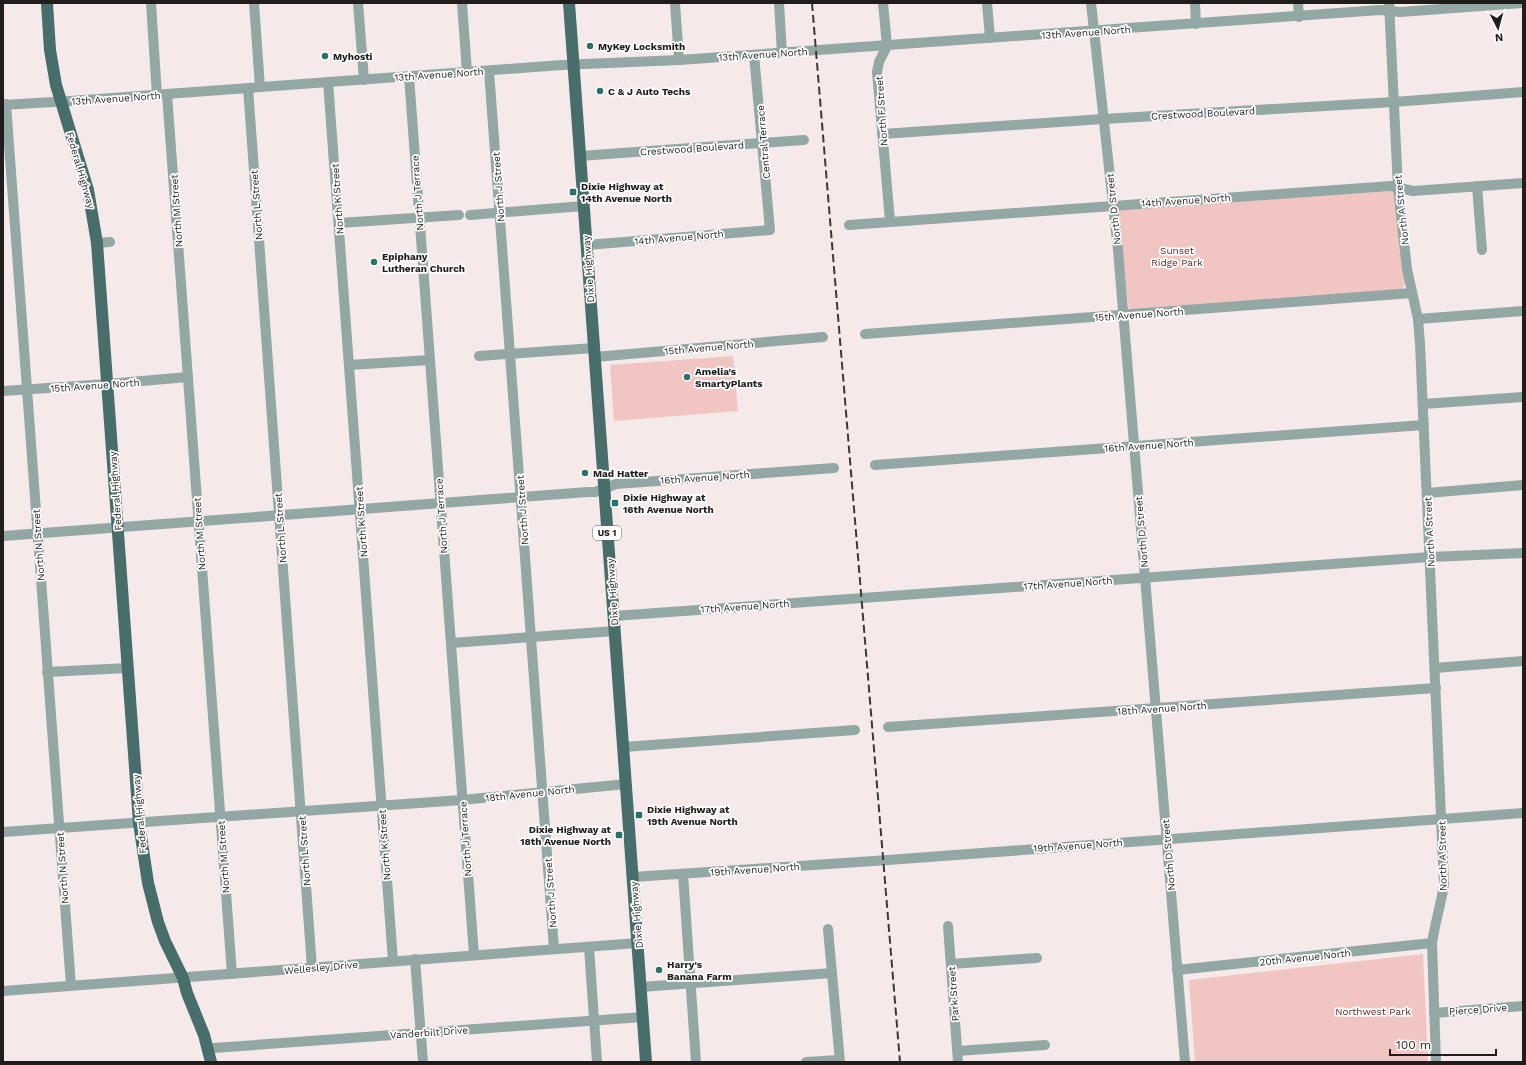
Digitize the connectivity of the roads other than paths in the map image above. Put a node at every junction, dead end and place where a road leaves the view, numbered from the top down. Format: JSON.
{"nodes":[{"id":1,"x":47,"y":3,"type":"edge"},
{"id":2,"x":150,"y":3,"type":"edge"},
{"id":3,"x":254,"y":3,"type":"edge"},
{"id":4,"x":358,"y":3,"type":"edge"},
{"id":5,"x":462,"y":3,"type":"edge"},
{"id":6,"x":569,"y":3,"type":"edge"},
{"id":7,"x":675,"y":3,"type":"edge"},
{"id":8,"x":779,"y":3,"type":"edge"},
{"id":9,"x":883,"y":3,"type":"edge"},
{"id":10,"x":987,"y":3,"type":"edge"},
{"id":11,"x":1091,"y":3,"type":"edge"},
{"id":12,"x":1195,"y":3,"type":"edge"},
{"id":13,"x":1298,"y":3,"type":"edge"},
{"id":14,"x":1522,"y":3,"type":"edge"},
{"id":15,"x":1389,"y":7,"type":"edge"},
{"id":16,"x":1299,"y":17,"type":"junction"},
{"id":17,"x":1196,"y":24,"type":"junction"},
{"id":18,"x":1093,"y":31,"type":"junction"},
{"id":19,"x":990,"y":38,"type":"junction"},
{"id":20,"x":887,"y":46,"type":"junction"},
{"id":21,"x":782,"y":53,"type":"junction"},
{"id":22,"x":754,"y":55,"type":"junction"},
{"id":23,"x":679,"y":60,"type":"junction"},
{"id":24,"x":573,"y":65,"type":"junction"},
{"id":25,"x":490,"y":71,"type":"junction"},
{"id":26,"x":467,"y":72,"type":"junction"},
{"id":27,"x":409,"y":76,"type":"junction"},
{"id":28,"x":364,"y":80,"type":"junction"},
{"id":29,"x":328,"y":82,"type":"junction"},
{"id":30,"x":260,"y":87,"type":"junction"},
{"id":31,"x":248,"y":88,"type":"junction"},
{"id":32,"x":1523,"y":92,"type":"edge"},
{"id":33,"x":162,"y":94,"type":"junction"},
{"id":34,"x":60,"y":102,"type":"junction"},
{"id":35,"x":1394,"y":102,"type":"junction"},
{"id":36,"x":4,"y":104,"type":"edge"},
{"id":37,"x":1103,"y":118,"type":"junction"},
{"id":38,"x":882,"y":134,"type":"junction"},
{"id":39,"x":804,"y":140,"type":"dead end"},
{"id":40,"x":763,"y":143,"type":"junction"},
{"id":41,"x":580,"y":156,"type":"junction"},
{"id":42,"x":1523,"y":183,"type":"edge"},
{"id":43,"x":1477,"y":186,"type":"junction"},
{"id":44,"x":1398,"y":188,"type":"junction"},
{"id":45,"x":1114,"y":205,"type":"junction"},
{"id":46,"x":584,"y":206,"type":"junction"},
{"id":47,"x":500,"y":212,"type":"junction"},
{"id":48,"x":459,"y":215,"type":"dead end"},
{"id":49,"x":470,"y":215,"type":"dead end"},
{"id":50,"x":419,"y":218,"type":"junction"},
{"id":51,"x":890,"y":222,"type":"junction"},
{"id":52,"x":339,"y":224,"type":"junction"},
{"id":53,"x":849,"y":225,"type":"dead end"},
{"id":54,"x":770,"y":230,"type":"joint"},
{"id":55,"x":110,"y":242,"type":"dead end"},
{"id":56,"x":97,"y":243,"type":"junction"},
{"id":57,"x":587,"y":245,"type":"junction"},
{"id":58,"x":1482,"y":250,"type":"dead end"},
{"id":59,"x":1412,"y":294,"type":"junction"},
{"id":60,"x":1523,"y":312,"type":"edge"},
{"id":61,"x":1123,"y":316,"type":"junction"},
{"id":62,"x":1418,"y":319,"type":"junction"},
{"id":63,"x":865,"y":334,"type":"dead end"},
{"id":64,"x":823,"y":338,"type":"dead end"},
{"id":65,"x":595,"y":352,"type":"junction"},
{"id":66,"x":510,"y":354,"type":"junction"},
{"id":67,"x":479,"y":356,"type":"dead end"},
{"id":68,"x":430,"y":360,"type":"junction"},
{"id":69,"x":349,"y":365,"type":"junction"},
{"id":70,"x":188,"y":377,"type":"junction"},
{"id":71,"x":107,"y":384,"type":"junction"},
{"id":72,"x":3,"y":390,"type":"edge"},
{"id":73,"x":27,"y":390,"type":"junction"},
{"id":74,"x":1523,"y":397,"type":"edge"},
{"id":75,"x":1423,"y":404,"type":"junction"},
{"id":76,"x":1424,"y":426,"type":"junction"},
{"id":77,"x":1134,"y":446,"type":"junction"},
{"id":78,"x":875,"y":465,"type":"dead end"},
{"id":79,"x":834,"y":468,"type":"dead end"},
{"id":80,"x":1523,"y":485,"type":"edge"},
{"id":81,"x":604,"y":489,"type":"junction"},
{"id":82,"x":1427,"y":493,"type":"junction"},
{"id":83,"x":521,"y":498,"type":"junction"},
{"id":84,"x":440,"y":503,"type":"junction"},
{"id":85,"x":360,"y":509,"type":"junction"},
{"id":86,"x":279,"y":515,"type":"junction"},
{"id":87,"x":198,"y":521,"type":"junction"},
{"id":88,"x":118,"y":527,"type":"junction"},
{"id":89,"x":37,"y":533,"type":"junction"},
{"id":90,"x":3,"y":536,"type":"edge"},
{"id":91,"x":1523,"y":553,"type":"edge"},
{"id":92,"x":1430,"y":557,"type":"junction"},
{"id":93,"x":1145,"y":577,"type":"junction"},
{"id":94,"x":614,"y":616,"type":"junction"},
{"id":95,"x":615,"y":631,"type":"junction"},
{"id":96,"x":531,"y":638,"type":"junction"},
{"id":97,"x":451,"y":643,"type":"junction"},
{"id":98,"x":1523,"y":661,"type":"edge"},
{"id":99,"x":128,"y":668,"type":"junction"},
{"id":100,"x":1435,"y":668,"type":"junction"},
{"id":101,"x":47,"y":672,"type":"junction"},
{"id":102,"x":1436,"y":688,"type":"junction"},
{"id":103,"x":1156,"y":708,"type":"junction"},
{"id":104,"x":888,"y":727,"type":"dead end"},
{"id":105,"x":855,"y":730,"type":"dead end"},
{"id":106,"x":624,"y":747,"type":"junction"},
{"id":107,"x":626,"y":784,"type":"junction"},
{"id":108,"x":543,"y":791,"type":"junction"},
{"id":109,"x":462,"y":800,"type":"junction"},
{"id":110,"x":382,"y":806,"type":"junction"},
{"id":111,"x":301,"y":811,"type":"junction"},
{"id":112,"x":1523,"y":813,"type":"edge"},
{"id":113,"x":220,"y":817,"type":"junction"},
{"id":114,"x":1441,"y":819,"type":"junction"},
{"id":115,"x":139,"y":823,"type":"junction"},
{"id":116,"x":59,"y":828,"type":"junction"},
{"id":117,"x":3,"y":832,"type":"edge"},
{"id":118,"x":1166,"y":839,"type":"junction"},
{"id":119,"x":682,"y":874,"type":"junction"},
{"id":120,"x":633,"y":877,"type":"junction"},
{"id":121,"x":948,"y":926,"type":"dead end"},
{"id":122,"x":828,"y":930,"type":"dead end"},
{"id":123,"x":638,"y":943,"type":"junction"},
{"id":124,"x":1432,"y":943,"type":"junction"},
{"id":125,"x":589,"y":947,"type":"junction"},
{"id":126,"x":554,"y":949,"type":"junction"},
{"id":127,"x":474,"y":955,"type":"junction"},
{"id":128,"x":1037,"y":958,"type":"dead end"},
{"id":129,"x":415,"y":959,"type":"junction"},
{"id":130,"x":393,"y":961,"type":"junction"},
{"id":131,"x":951,"y":964,"type":"junction"},
{"id":132,"x":312,"y":968,"type":"junction"},
{"id":133,"x":1177,"y":970,"type":"junction"},
{"id":134,"x":832,"y":973,"type":"junction"},
{"id":135,"x":232,"y":974,"type":"junction"},
{"id":136,"x":183,"y":978,"type":"junction"},
{"id":137,"x":690,"y":983,"type":"junction"},
{"id":138,"x":70,"y":986,"type":"junction"},
{"id":139,"x":641,"y":986,"type":"junction"},
{"id":140,"x":3,"y":991,"type":"edge"},
{"id":141,"x":1523,"y":1006,"type":"edge"},
{"id":142,"x":1434,"y":1013,"type":"junction"},
{"id":143,"x":643,"y":1017,"type":"junction"},
{"id":144,"x":594,"y":1020,"type":"junction"},
{"id":145,"x":421,"y":1033,"type":"junction"},
{"id":146,"x":1045,"y":1045,"type":"dead end"},
{"id":147,"x":214,"y":1048,"type":"junction"},
{"id":148,"x":958,"y":1051,"type":"junction"},
{"id":149,"x":839,"y":1061,"type":"edge"},
{"id":150,"x":211,"y":1062,"type":"edge"},
{"id":151,"x":216,"y":1062,"type":"edge"},
{"id":152,"x":423,"y":1062,"type":"edge"},
{"id":153,"x":597,"y":1062,"type":"edge"},
{"id":154,"x":646,"y":1062,"type":"edge"},
{"id":155,"x":696,"y":1062,"type":"edge"},
{"id":156,"x":806,"y":1062,"type":"edge"},
{"id":157,"x":958,"y":1062,"type":"edge"},
{"id":158,"x":1185,"y":1062,"type":"edge"},
{"id":159,"x":1436,"y":1062,"type":"edge"}],
"edges":[{"from":1,"to":34,"type":"main road","name":"Federal Highway"},
{"from":2,"to":33,"type":"street","name":"North M Street"},
{"from":3,"to":30,"type":"street"},
{"from":4,"to":28,"type":"street"},
{"from":5,"to":26,"type":"street"},
{"from":6,"to":24,"type":"main road","name":"Dixie Highway","number":"US 1"},
{"from":7,"to":23,"type":"street"},
{"from":8,"to":21,"type":"street"},
{"from":9,"to":20,"type":"street","name":"North F Street"},
{"from":10,"to":19,"type":"street"},
{"from":11,"to":18,"type":"street","name":"North D Street"},
{"from":12,"to":17,"type":"street"},
{"from":13,"to":16,"type":"street"},
{"from":14,"to":15,"type":"street","name":"13th Avenue North"},
{"from":15,"to":16,"type":"street","name":"13th Avenue North"},
{"from":15,"to":35,"type":"street","name":"North A Street"},
{"from":16,"to":17,"type":"street","name":"13th Avenue North"},
{"from":17,"to":18,"type":"street","name":"13th Avenue North"},
{"from":18,"to":19,"type":"street","name":"13th Avenue North"},
{"from":18,"to":37,"type":"street","name":"North D Street"},
{"from":19,"to":20,"type":"street","name":"13th Avenue North"},
{"from":20,"to":21,"type":"street","name":"13th Avenue North"},
{"from":20,"to":38,"type":"street","name":"North F Street"},
{"from":21,"to":22,"type":"street","name":"13th Avenue North"},
{"from":22,"to":23,"type":"street","name":"13th Avenue North"},
{"from":22,"to":40,"type":"street","name":"Central Terrace"},
{"from":23,"to":24,"type":"street","name":"13th Avenue North"},
{"from":24,"to":25,"type":"street","name":"13th Avenue North"},
{"from":24,"to":41,"type":"main road","name":"Dixie Highway","number":"US 1"},
{"from":25,"to":26,"type":"street","name":"13th Avenue North"},
{"from":25,"to":47,"type":"street","name":"North J Street"},
{"from":26,"to":27,"type":"street","name":"13th Avenue North"},
{"from":27,"to":28,"type":"street","name":"13th Avenue North"},
{"from":27,"to":50,"type":"street","name":"North J Terrace"},
{"from":28,"to":29,"type":"street","name":"13th Avenue North"},
{"from":29,"to":30,"type":"street","name":"13th Avenue North"},
{"from":29,"to":52,"type":"street","name":"North K Street"},
{"from":30,"to":31,"type":"street","name":"13th Avenue North"},
{"from":31,"to":33,"type":"street","name":"13th Avenue North"},
{"from":31,"to":86,"type":"street","name":"North L Street"},
{"from":32,"to":35,"type":"street","name":"Crestwood Boulevard"},
{"from":33,"to":34,"type":"street","name":"13th Avenue North"},
{"from":33,"to":70,"type":"street","name":"North M Street"},
{"from":34,"to":36,"type":"street","name":"13th Avenue North"},
{"from":34,"to":56,"type":"main road","name":"Federal Highway"},
{"from":35,"to":37,"type":"street","name":"Crestwood Boulevard"},
{"from":35,"to":44,"type":"street","name":"North A Street"},
{"from":36,"to":73,"type":"street","name":"North N Street"},
{"from":37,"to":38,"type":"street","name":"Crestwood Boulevard"},
{"from":37,"to":45,"type":"street","name":"North D Street"},
{"from":38,"to":51,"type":"street","name":"North F Street"},
{"from":39,"to":40,"type":"street","name":"Crestwood Boulevard"},
{"from":40,"to":41,"type":"street","name":"Crestwood Boulevard"},
{"from":40,"to":54,"type":"street","name":"Central Terrace"},
{"from":41,"to":46,"type":"main road","name":"Dixie Highway","number":"US 1"},
{"from":42,"to":43,"type":"street","name":"14th Avenue North"},
{"from":43,"to":44,"type":"street","name":"14th Avenue North"},
{"from":43,"to":58,"type":"street"},
{"from":44,"to":45,"type":"street","name":"14th Avenue North"},
{"from":44,"to":59,"type":"street","name":"North A Street"},
{"from":45,"to":51,"type":"street","name":"14th Avenue North"},
{"from":45,"to":61,"type":"street","name":"North D Street"},
{"from":46,"to":47,"type":"street"},
{"from":46,"to":57,"type":"main road","name":"Dixie Highway","number":"US 1"},
{"from":47,"to":49,"type":"street"},
{"from":47,"to":66,"type":"street","name":"North J Street"},
{"from":48,"to":50,"type":"street"},
{"from":50,"to":52,"type":"street"},
{"from":50,"to":68,"type":"street","name":"North J Terrace"},
{"from":51,"to":53,"type":"street","name":"14th Avenue North"},
{"from":52,"to":69,"type":"street","name":"North K Street"},
{"from":54,"to":57,"type":"street","name":"14th Avenue North"},
{"from":55,"to":56,"type":"street"},
{"from":56,"to":71,"type":"main road","name":"Federal Highway"},
{"from":57,"to":65,"type":"main road","name":"Dixie Highway","number":"US 1"},
{"from":59,"to":61,"type":"street","name":"15th Avenue North"},
{"from":59,"to":62,"type":"street","name":"North A Street"},
{"from":60,"to":62,"type":"street"},
{"from":61,"to":63,"type":"street","name":"15th Avenue North"},
{"from":61,"to":77,"type":"street","name":"North D Street"},
{"from":62,"to":75,"type":"street","name":"North A Street"},
{"from":64,"to":65,"type":"street","name":"15th Avenue North"},
{"from":65,"to":66,"type":"street","name":"15th Avenue North"},
{"from":65,"to":81,"type":"main road","name":"Dixie Highway","number":"US 1"},
{"from":66,"to":67,"type":"street","name":"15th Avenue North"},
{"from":66,"to":83,"type":"street","name":"North J Street"},
{"from":68,"to":69,"type":"street"},
{"from":68,"to":84,"type":"street","name":"North J Terrace"},
{"from":69,"to":85,"type":"street","name":"North K Street"},
{"from":70,"to":71,"type":"street","name":"15th Avenue North"},
{"from":70,"to":87,"type":"street","name":"North M Street"},
{"from":71,"to":73,"type":"street","name":"15th Avenue North"},
{"from":71,"to":88,"type":"main road","name":"Federal Highway"},
{"from":72,"to":73,"type":"street","name":"15th Avenue North"},
{"from":73,"to":89,"type":"street","name":"North N Street"},
{"from":74,"to":75,"type":"street"},
{"from":75,"to":76,"type":"street","name":"North A Street"},
{"from":76,"to":77,"type":"street","name":"16th Avenue North"},
{"from":76,"to":82,"type":"street","name":"North A Street"},
{"from":77,"to":78,"type":"street","name":"16th Avenue North"},
{"from":77,"to":93,"type":"street","name":"North D Street"},
{"from":79,"to":81,"type":"street","name":"16th Avenue North"},
{"from":80,"to":82,"type":"street"},
{"from":81,"to":83,"type":"street","name":"16th Avenue North"},
{"from":81,"to":94,"type":"main road","name":"Dixie Highway","number":"US 1"},
{"from":82,"to":92,"type":"street","name":"North A Street"},
{"from":83,"to":84,"type":"street","name":"16th Avenue North"},
{"from":83,"to":96,"type":"street","name":"North J Street"},
{"from":84,"to":85,"type":"street","name":"16th Avenue North"},
{"from":84,"to":97,"type":"street","name":"North J Terrace"},
{"from":85,"to":86,"type":"street","name":"16th Avenue North"},
{"from":85,"to":110,"type":"street","name":"North K Street"},
{"from":86,"to":87,"type":"street","name":"16th Avenue North"},
{"from":86,"to":111,"type":"street","name":"North L Street"},
{"from":87,"to":88,"type":"street","name":"16th Avenue North"},
{"from":87,"to":113,"type":"street","name":"North M Street"},
{"from":88,"to":89,"type":"street","name":"16th Avenue North"},
{"from":88,"to":99,"type":"main road","name":"Federal Highway"},
{"from":89,"to":90,"type":"street","name":"16th Avenue North"},
{"from":89,"to":101,"type":"street","name":"North N Street"},
{"from":91,"to":92,"type":"street","name":"17th Avenue North"},
{"from":92,"to":93,"type":"street","name":"17th Avenue North"},
{"from":92,"to":100,"type":"street","name":"North A Street"},
{"from":93,"to":94,"type":"street","name":"17th Avenue North"},
{"from":93,"to":103,"type":"street","name":"North D Street"},
{"from":94,"to":95,"type":"main road","name":"Dixie Highway","number":"US 1"},
{"from":95,"to":96,"type":"street"},
{"from":95,"to":106,"type":"main road","name":"Dixie Highway","number":"US 1"},
{"from":96,"to":97,"type":"street"},
{"from":96,"to":108,"type":"street","name":"North J Street"},
{"from":97,"to":109,"type":"street","name":"North J Terrace"},
{"from":98,"to":100,"type":"street"},
{"from":99,"to":101,"type":"street"},
{"from":99,"to":115,"type":"main road","name":"Federal Highway"},
{"from":100,"to":102,"type":"street","name":"North A Street"},
{"from":101,"to":116,"type":"street","name":"North N Street"},
{"from":102,"to":103,"type":"street","name":"18th Avenue North"},
{"from":102,"to":114,"type":"street","name":"North A Street"},
{"from":103,"to":104,"type":"street","name":"18th Avenue North"},
{"from":103,"to":118,"type":"street","name":"North D Street"},
{"from":105,"to":106,"type":"street"},
{"from":106,"to":107,"type":"main road","name":"Dixie Highway","number":"US 1"},
{"from":107,"to":108,"type":"street","name":"18th Avenue North"},
{"from":107,"to":120,"type":"main road","name":"Dixie Highway","number":"US 1"},
{"from":108,"to":109,"type":"street","name":"18th Avenue North"},
{"from":108,"to":126,"type":"street","name":"North J Street"},
{"from":109,"to":110,"type":"street","name":"18th Avenue North"},
{"from":109,"to":127,"type":"street","name":"North J Terrace"},
{"from":110,"to":111,"type":"street","name":"18th Avenue North"},
{"from":110,"to":130,"type":"street","name":"North K Street"},
{"from":111,"to":113,"type":"street","name":"18th Avenue North"},
{"from":111,"to":132,"type":"street","name":"North L Street"},
{"from":112,"to":114,"type":"street","name":"19th Avenue North"},
{"from":113,"to":115,"type":"street","name":"18th Avenue North"},
{"from":113,"to":135,"type":"street","name":"North M Street"},
{"from":114,"to":118,"type":"street","name":"19th Avenue North"},
{"from":114,"to":124,"type":"street","name":"North A Street"},
{"from":115,"to":116,"type":"street","name":"18th Avenue North"},
{"from":115,"to":136,"type":"main road","name":"Federal Highway"},
{"from":116,"to":117,"type":"street","name":"18th Avenue North"},
{"from":116,"to":138,"type":"street","name":"North N Street"},
{"from":118,"to":119,"type":"street","name":"19th Avenue North"},
{"from":118,"to":133,"type":"street","name":"North D Street"},
{"from":119,"to":120,"type":"street","name":"19th Avenue North"},
{"from":119,"to":137,"type":"street"},
{"from":120,"to":123,"type":"main road","name":"Dixie Highway","number":"US 1"},
{"from":121,"to":131,"type":"street","name":"Park Street"},
{"from":122,"to":134,"type":"street"},
{"from":123,"to":125,"type":"street","name":"Wellesley Drive"},
{"from":123,"to":139,"type":"main road","name":"Dixie Highway","number":"US 1"},
{"from":124,"to":133,"type":"street","name":"20th Avenue North"},
{"from":124,"to":142,"type":"street","name":"North A Street"},
{"from":125,"to":126,"type":"street","name":"Wellesley Drive"},
{"from":125,"to":144,"type":"street"},
{"from":126,"to":127,"type":"street","name":"Wellesley Drive"},
{"from":127,"to":129,"type":"street","name":"Wellesley Drive"},
{"from":128,"to":131,"type":"street"},
{"from":129,"to":130,"type":"street","name":"Wellesley Drive"},
{"from":129,"to":145,"type":"street"},
{"from":130,"to":132,"type":"street","name":"Wellesley Drive"},
{"from":131,"to":148,"type":"street","name":"Park Street"},
{"from":132,"to":135,"type":"street","name":"Wellesley Drive"},
{"from":133,"to":158,"type":"street","name":"North D Street"},
{"from":134,"to":137,"type":"street"},
{"from":134,"to":149,"type":"street"},
{"from":135,"to":136,"type":"street","name":"Wellesley Drive"},
{"from":136,"to":138,"type":"street","name":"Wellesley Drive"},
{"from":136,"to":147,"type":"main road","name":"Federal Highway"},
{"from":136,"to":150,"type":"main road","name":"Federal Highway"},
{"from":137,"to":139,"type":"street"},
{"from":137,"to":155,"type":"street"},
{"from":138,"to":140,"type":"street","name":"Wellesley Drive"},
{"from":139,"to":143,"type":"main road","name":"Dixie Highway","number":"US 1"},
{"from":141,"to":142,"type":"street","name":"Pierce Drive"},
{"from":142,"to":159,"type":"street","name":"North A Street"},
{"from":143,"to":144,"type":"street","name":"Vanderbilt Drive"},
{"from":143,"to":154,"type":"main road","name":"Dixie Highway","number":"US 1"},
{"from":144,"to":145,"type":"street","name":"Vanderbilt Drive"},
{"from":144,"to":153,"type":"street"},
{"from":145,"to":147,"type":"street","name":"Vanderbilt Drive"},
{"from":145,"to":152,"type":"street"},
{"from":146,"to":148,"type":"street"},
{"from":147,"to":151,"type":"main road","name":"Federal Highway"},
{"from":148,"to":157,"type":"street","name":"Park Street"},
{"from":149,"to":156,"type":"street"}]}
